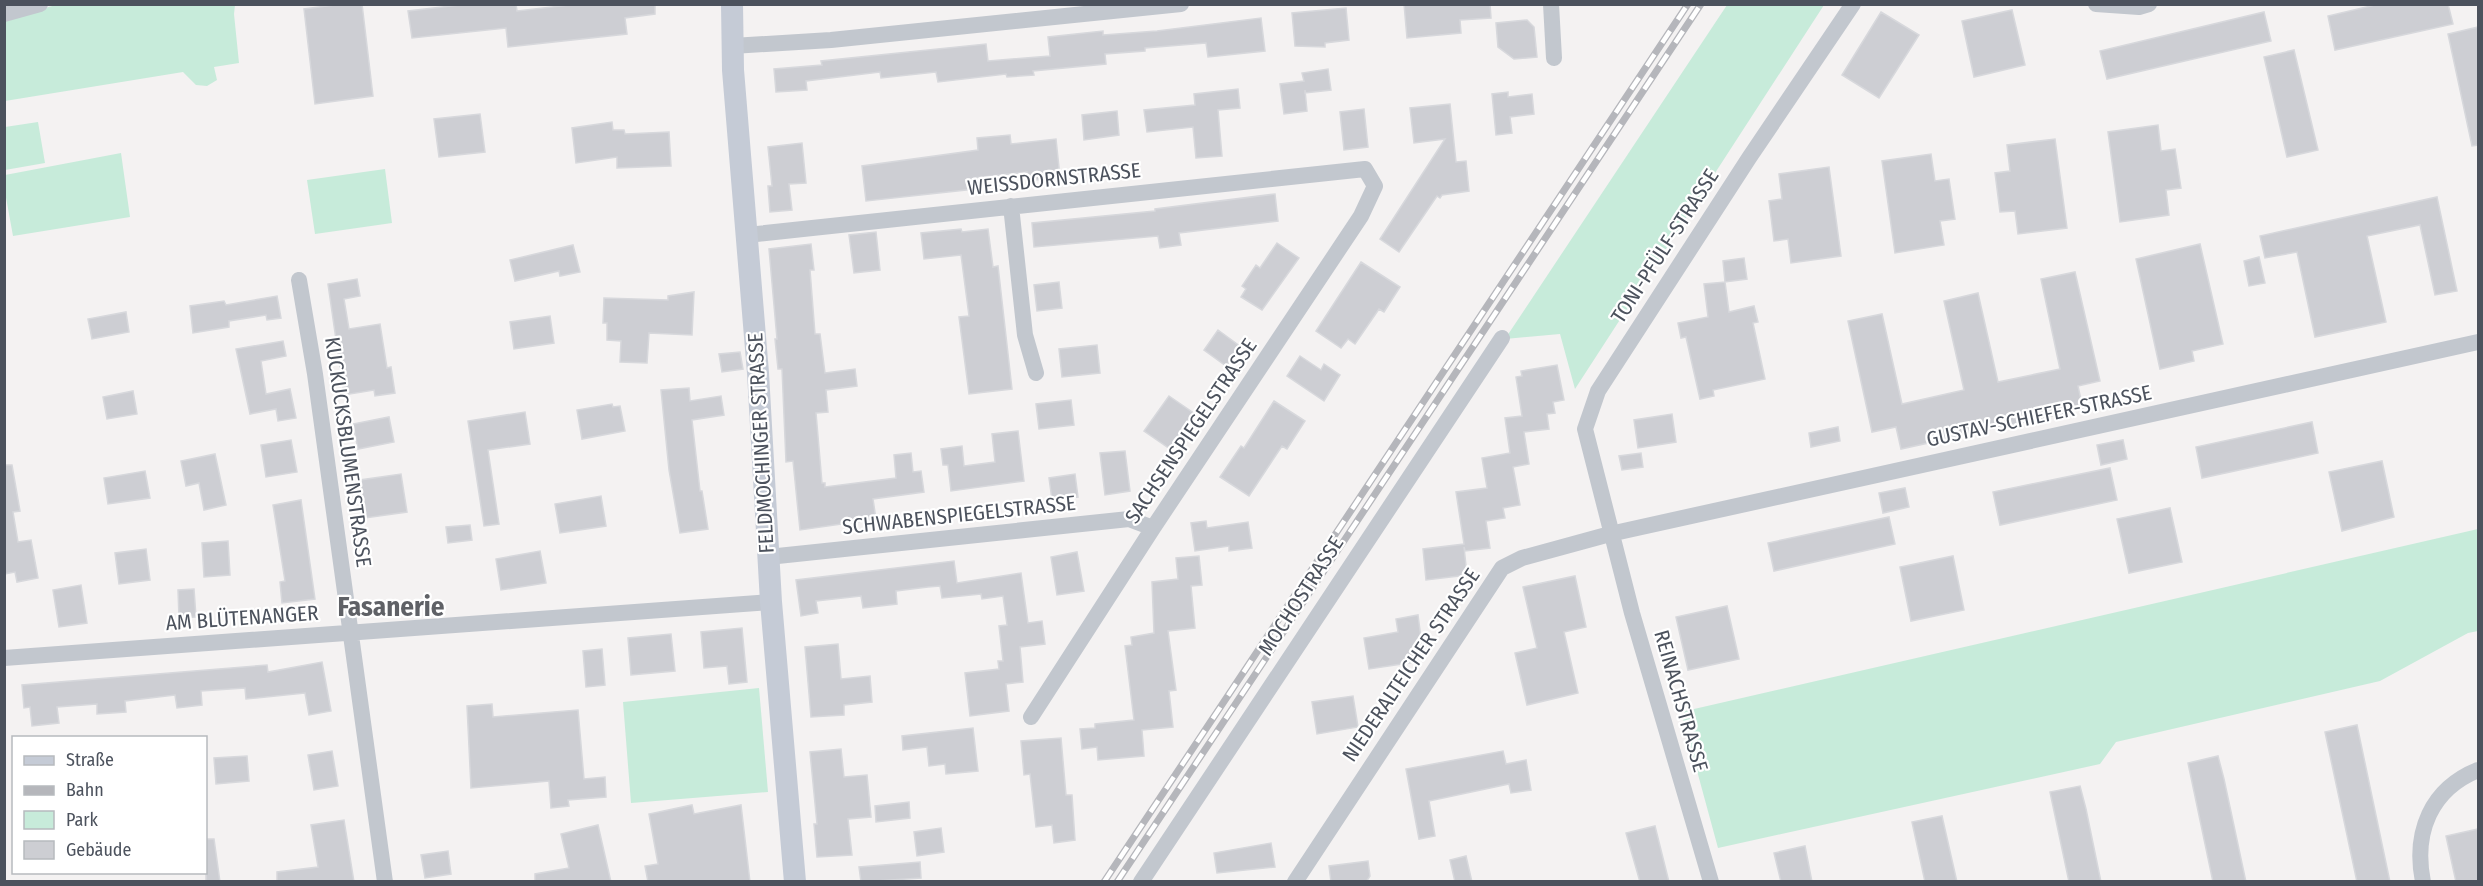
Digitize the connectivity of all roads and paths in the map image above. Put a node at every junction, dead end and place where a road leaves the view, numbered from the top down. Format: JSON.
{"nodes":[{"id":1,"x":40,"y":4,"type":"edge"},
{"id":2,"x":732,"y":4,"type":"edge"},
{"id":3,"x":1181,"y":4,"type":"edge"},
{"id":4,"x":1551,"y":4,"type":"edge"},
{"id":5,"x":1853,"y":4,"type":"edge"},
{"id":6,"x":2096,"y":4,"type":"edge"},
{"id":7,"x":2149,"y":4,"type":"edge"},
{"id":8,"x":4,"y":14,"type":"edge"},
{"id":9,"x":732,"y":46,"type":"junction"},
{"id":10,"x":1554,"y":58,"type":"dead end"},
{"id":11,"x":1365,"y":169,"type":"joint"},
{"id":12,"x":1011,"y":206,"type":"junction"},
{"id":13,"x":747,"y":235,"type":"junction"},
{"id":14,"x":299,"y":280,"type":"dead end"},
{"id":15,"x":1502,"y":338,"type":"dead end"},
{"id":16,"x":2478,"y":342,"type":"edge"},
{"id":17,"x":1035,"y":373,"type":"dead end"},
{"id":18,"x":1153,"y":528,"type":"junction"},
{"id":19,"x":1610,"y":534,"type":"junction"},
{"id":20,"x":768,"y":557,"type":"junction"},
{"id":21,"x":771,"y":602,"type":"junction"},
{"id":22,"x":352,"y":633,"type":"junction"},
{"id":23,"x":4,"y":658,"type":"edge"},
{"id":24,"x":1031,"y":717,"type":"dead end"},
{"id":25,"x":2478,"y":770,"type":"edge"},
{"id":26,"x":386,"y":882,"type":"edge"},
{"id":27,"x":795,"y":882,"type":"edge"},
{"id":28,"x":1141,"y":882,"type":"edge"},
{"id":29,"x":1295,"y":882,"type":"edge"},
{"id":30,"x":1711,"y":882,"type":"edge"},
{"id":31,"x":2423,"y":882,"type":"edge"}],
"edges":[{"from":1,"to":8,"type":"street"},
{"from":2,"to":9,"type":"main road","name":"FELDMOCHINGER STRASSE"},
{"from":3,"to":9,"type":"street"},
{"from":4,"to":10,"type":"street"},
{"from":5,"to":19,"type":"street","name":"TONI-PFÜLF-STRASSE"},
{"from":6,"to":7,"type":"street"},
{"from":9,"to":13,"type":"main road","name":"FELDMOCHINGER STRASSE"},
{"from":11,"to":12,"type":"street","name":"WEISSDORNSTRASSE"},
{"from":11,"to":18,"type":"street","name":"SACHSENSPIEGELSTRASSE"},
{"from":12,"to":13,"type":"street","name":"WEISSDORNSTRASSE"},
{"from":12,"to":17,"type":"street"},
{"from":13,"to":20,"type":"main road","name":"FELDMOCHINGER STRASSE"},
{"from":14,"to":22,"type":"street","name":"KUCKUCKSBLUMENSTRASSE"},
{"from":15,"to":28,"type":"street","name":"MOCHOSTRASSE"},
{"from":16,"to":19,"type":"street","name":"GUSTAV-SCHIEFER-STRASSE"},
{"from":18,"to":20,"type":"street","name":"SCHWABENSPIEGELSTRASSE"},
{"from":18,"to":24,"type":"street","name":"SACHSENSPIEGELSTRASSE"},
{"from":19,"to":29,"type":"street","name":"NIEDERALTEICHER STRASSE"},
{"from":19,"to":30,"type":"street","name":"REINACHSTRASSE"},
{"from":20,"to":21,"type":"main road","name":"FELDMOCHINGER STRASSE"},
{"from":21,"to":22,"type":"street","name":"AM BLÜTENANGER"},
{"from":21,"to":27,"type":"main road","name":"FELDMOCHINGER STRASSE"},
{"from":22,"to":23,"type":"street","name":"AM BLÜTENANGER"},
{"from":22,"to":26,"type":"street","name":"KUCKUCKSBLUMENSTRASSE"},
{"from":25,"to":31,"type":"street"}]}
